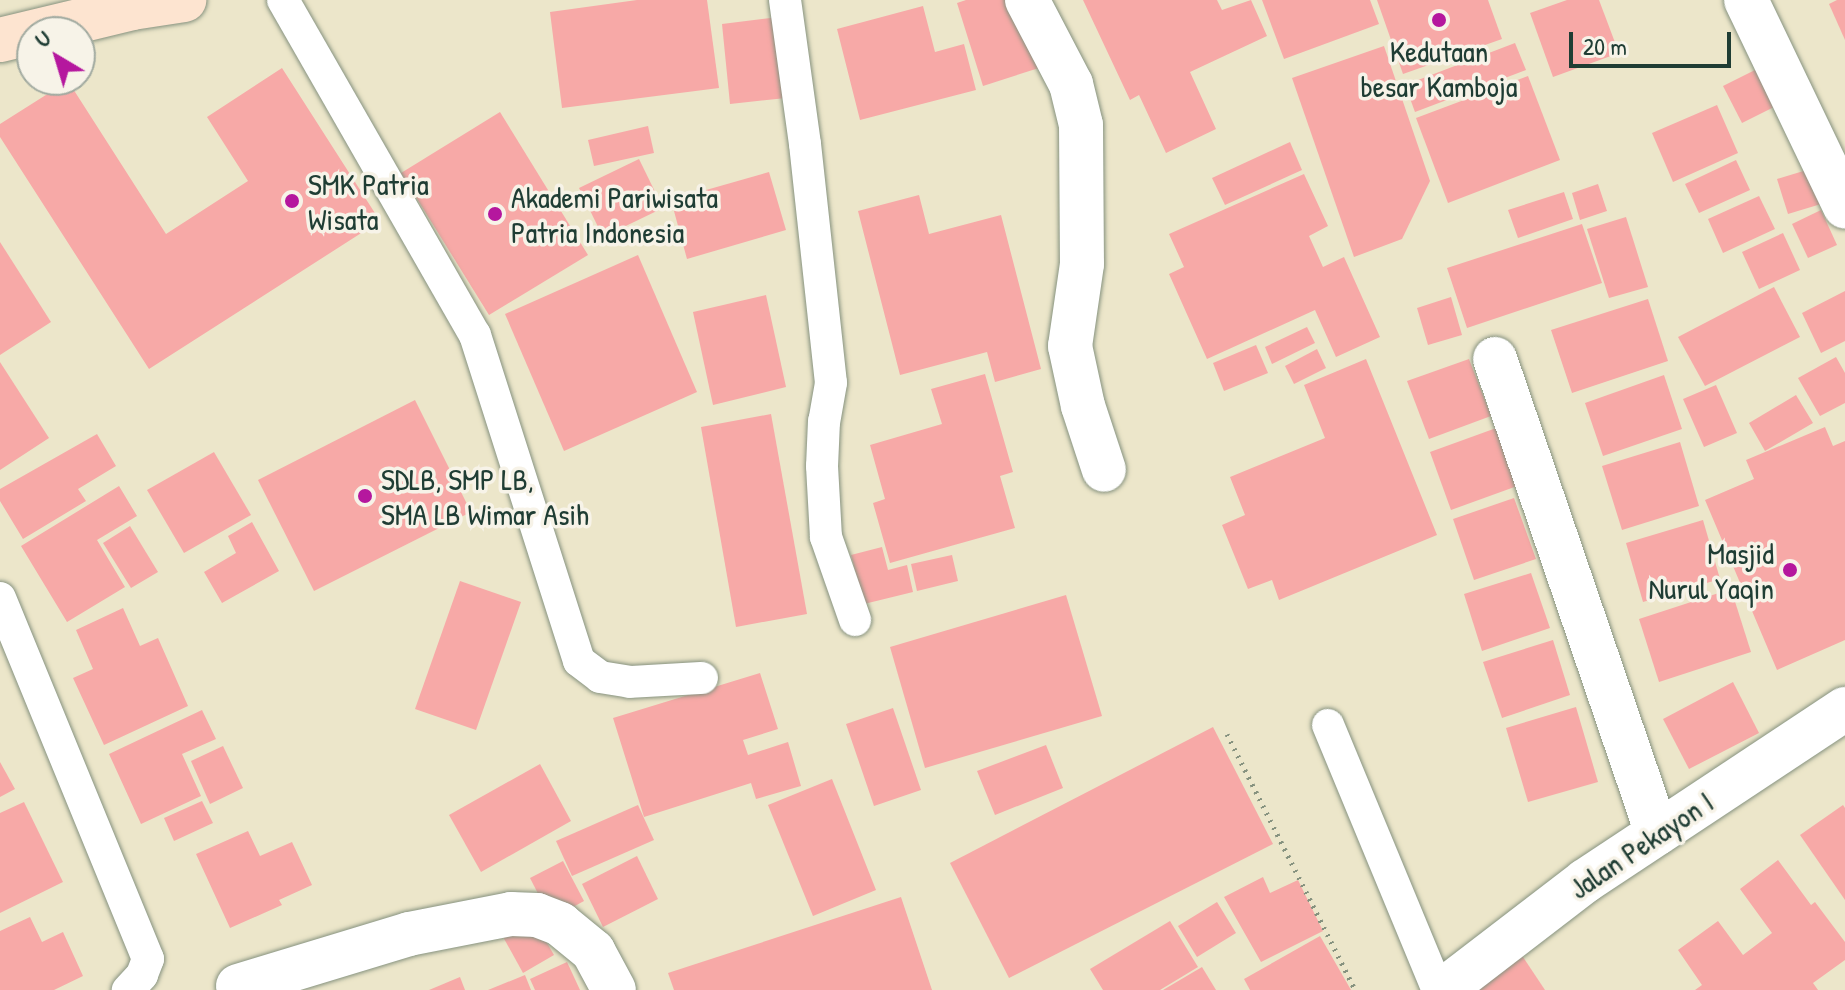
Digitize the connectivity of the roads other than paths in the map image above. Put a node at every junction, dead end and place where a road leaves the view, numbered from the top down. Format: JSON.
{"nodes":[{"id":1,"x":184,"y":0,"type":"edge"},
{"id":2,"x":283,"y":0,"type":"edge"},
{"id":3,"x":785,"y":0,"type":"edge"},
{"id":4,"x":1027,"y":0,"type":"edge"},
{"id":5,"x":1746,"y":0,"type":"edge"},
{"id":6,"x":0,"y":40,"type":"edge"},
{"id":7,"x":1845,"y":207,"type":"edge"},
{"id":8,"x":1495,"y":359,"type":"dead end"},
{"id":9,"x":1104,"y":470,"type":"dead end"},
{"id":10,"x":0,"y":598,"type":"edge"},
{"id":11,"x":855,"y":620,"type":"dead end"},
{"id":12,"x":702,"y":678,"type":"dead end"},
{"id":13,"x":1845,"y":709,"type":"edge"},
{"id":14,"x":1328,"y":725,"type":"dead end"},
{"id":15,"x":1657,"y":833,"type":"junction"},
{"id":16,"x":238,"y":986,"type":"dead end"},
{"id":17,"x":128,"y":990,"type":"edge"},
{"id":18,"x":614,"y":990,"type":"edge"},
{"id":19,"x":1440,"y":990,"type":"edge"}],
"edges":[{"from":1,"to":6,"type":"street"},
{"from":2,"to":12,"type":"lane"},
{"from":3,"to":11,"type":"lane"},
{"from":4,"to":9,"type":"street"},
{"from":5,"to":7,"type":"street"},
{"from":8,"to":15,"type":"street"},
{"from":10,"to":17,"type":"lane"},
{"from":13,"to":15,"type":"street","name":"Jalan Pekayon I"},
{"from":14,"to":19,"type":"lane"},
{"from":15,"to":19,"type":"street","name":"Jalan Pekayon I"},
{"from":16,"to":18,"type":"street"}]}
